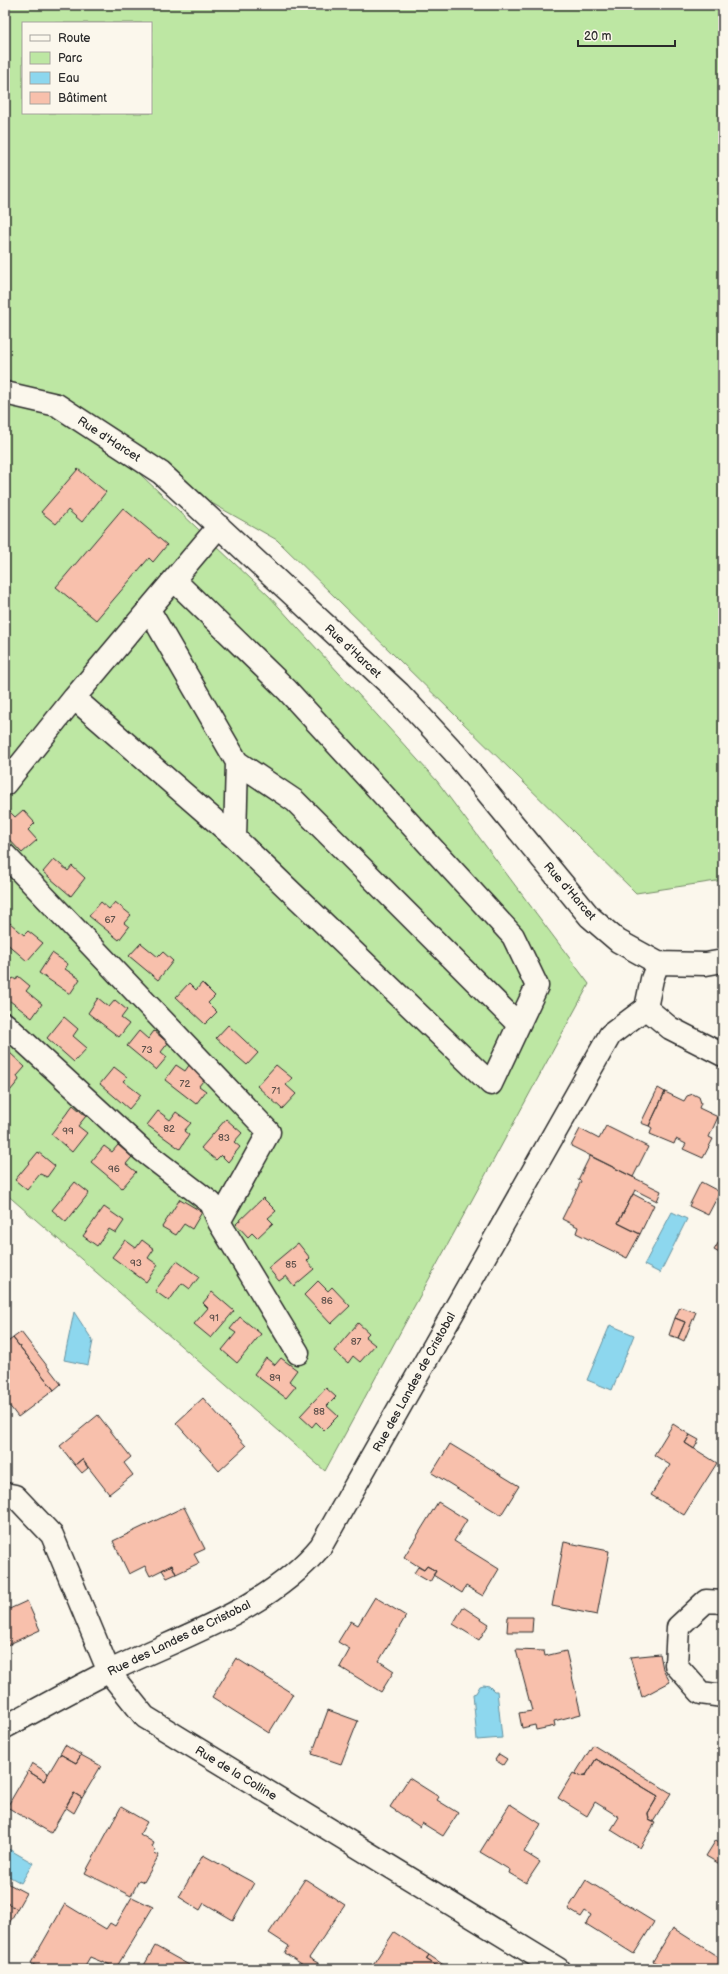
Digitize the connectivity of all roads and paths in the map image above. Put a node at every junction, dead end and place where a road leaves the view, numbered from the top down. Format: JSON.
{"nodes":[{"id":1,"x":5,"y":393,"type":"edge"},
{"id":2,"x":219,"y":526,"type":"junction"},
{"id":3,"x":174,"y":580,"type":"junction"},
{"id":4,"x":150,"y":610,"type":"junction"},
{"id":5,"x":74,"y":698,"type":"junction"},
{"id":6,"x":238,"y":762,"type":"junction"},
{"id":7,"x":5,"y":784,"type":"edge"},
{"id":8,"x":235,"y":838,"type":"junction"},
{"id":9,"x":5,"y":855,"type":"edge"},
{"id":10,"x":723,"y":961,"type":"edge"},
{"id":11,"x":658,"y":963,"type":"junction"},
{"id":12,"x":646,"y":1008,"type":"junction"},
{"id":13,"x":5,"y":1024,"type":"edge"},
{"id":14,"x":518,"y":1024,"type":"junction"},
{"id":15,"x":723,"y":1055,"type":"edge"},
{"id":16,"x":219,"y":1222,"type":"junction"},
{"id":17,"x":298,"y":1353,"type":"dead end"},
{"id":18,"x":5,"y":1494,"type":"edge"},
{"id":19,"x":723,"y":1602,"type":"edge"},
{"id":20,"x":109,"y":1672,"type":"junction"},
{"id":21,"x":723,"y":1696,"type":"edge"},
{"id":22,"x":5,"y":1727,"type":"edge"},
{"id":23,"x":558,"y":1969,"type":"edge"}],
"edges":[{"from":1,"to":2,"type":"street","name":"Rue d'Harcet"},
{"from":2,"to":3,"type":"street"},
{"from":2,"to":11,"type":"street","name":"Rue d'Harcet"},
{"from":3,"to":4,"type":"street"},
{"from":3,"to":14,"type":"street"},
{"from":4,"to":5,"type":"street"},
{"from":4,"to":6,"type":"street"},
{"from":5,"to":7,"type":"street"},
{"from":5,"to":8,"type":"street"},
{"from":6,"to":8,"type":"street"},
{"from":6,"to":14,"type":"street"},
{"from":8,"to":14,"type":"street"},
{"from":9,"to":16,"type":"street"},
{"from":10,"to":11,"type":"street"},
{"from":11,"to":12,"type":"street"},
{"from":12,"to":15,"type":"street"},
{"from":12,"to":20,"type":"street","name":"Rue des Landes de Cristobal"},
{"from":13,"to":16,"type":"street"},
{"from":16,"to":17,"type":"street"},
{"from":18,"to":20,"type":"street","name":"Rue de la Colline"},
{"from":19,"to":21,"type":"street"},
{"from":20,"to":22,"type":"street","name":"Rue des Landes de Cristobal"},
{"from":20,"to":23,"type":"street","name":"Rue de la Colline"}]}
